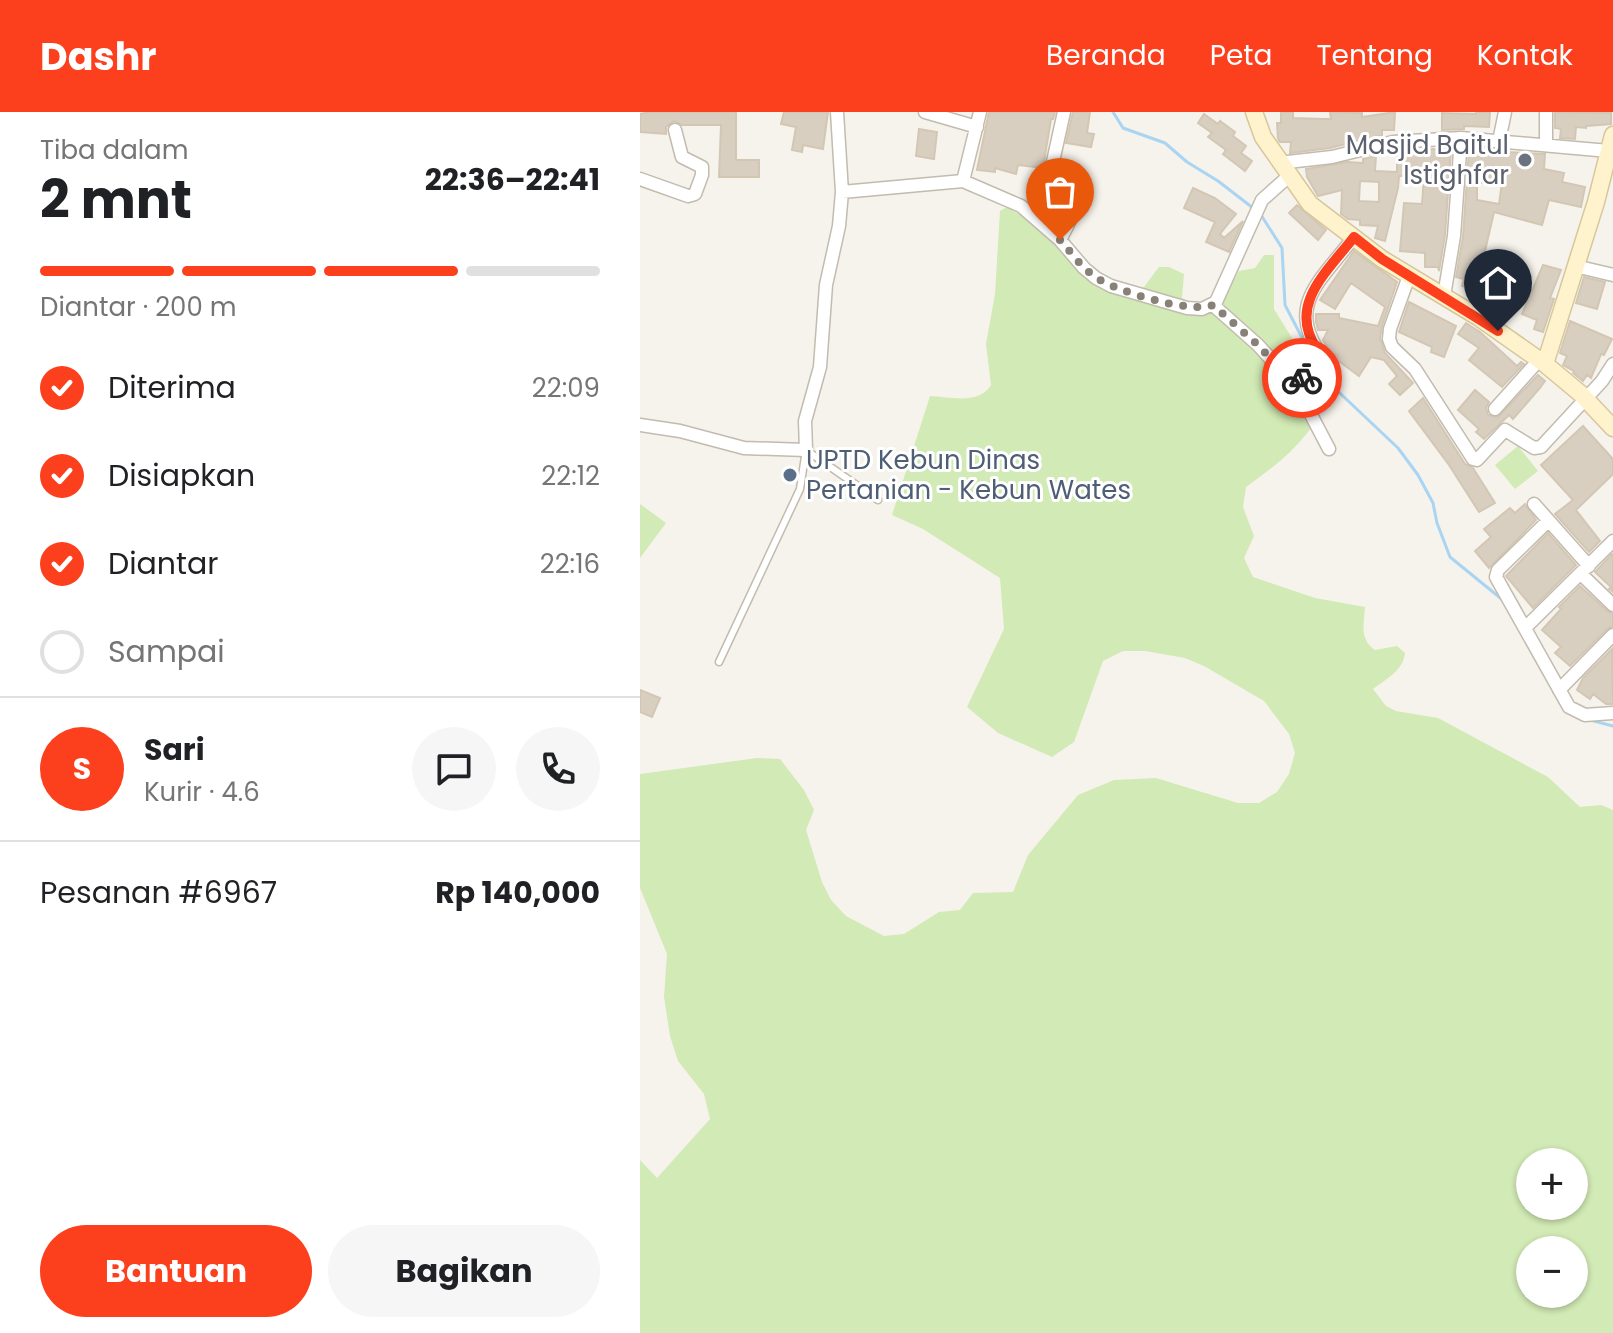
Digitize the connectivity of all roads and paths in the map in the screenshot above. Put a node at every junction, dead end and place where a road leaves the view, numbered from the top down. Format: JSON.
{"nodes":[{"id":1,"x":837,"y":112,"type":"edge"},
{"id":2,"x":925,"y":112,"type":"edge"},
{"id":3,"x":980,"y":112,"type":"edge"},
{"id":4,"x":1064,"y":112,"type":"edge"},
{"id":5,"x":1254,"y":112,"type":"edge"},
{"id":6,"x":1505,"y":112,"type":"edge"},
{"id":7,"x":1546,"y":112,"type":"edge"},
{"id":8,"x":977,"y":127,"type":"junction"},
{"id":9,"x":675,"y":130,"type":"dead end"},
{"id":10,"x":1461,"y":138,"type":"junction"},
{"id":11,"x":1499,"y":141,"type":"junction"},
{"id":12,"x":1611,"y":143,"type":"edge"},
{"id":13,"x":1546,"y":145,"type":"junction"},
{"id":14,"x":1284,"y":169,"type":"junction"},
{"id":15,"x":640,"y":179,"type":"edge"},
{"id":16,"x":963,"y":181,"type":"junction"},
{"id":17,"x":842,"y":192,"type":"junction"},
{"id":18,"x":1354,"y":237,"type":"junction"},
{"id":19,"x":1060,"y":240,"type":"junction"},
{"id":20,"x":1575,"y":266,"type":"junction"},
{"id":21,"x":1613,"y":275,"type":"edge"},
{"id":22,"x":1409,"y":276,"type":"junction"},
{"id":23,"x":1444,"y":296,"type":"junction"},
{"id":24,"x":1213,"y":305,"type":"junction"},
{"id":25,"x":1542,"y":362,"type":"junction"},
{"id":26,"x":1613,"y":364,"type":"edge"},
{"id":27,"x":1297,"y":388,"type":"junction"},
{"id":28,"x":1586,"y":399,"type":"junction"},
{"id":29,"x":1495,"y":409,"type":"dead end"},
{"id":30,"x":647,"y":426,"type":"edge"},
{"id":31,"x":1613,"y":428,"type":"edge"},
{"id":32,"x":640,"y":432,"type":"edge"},
{"id":33,"x":1329,"y":449,"type":"dead end"},
{"id":34,"x":806,"y":450,"type":"junction"},
{"id":35,"x":878,"y":500,"type":"dead end"},
{"id":36,"x":1534,"y":504,"type":"dead end"},
{"id":37,"x":1548,"y":521,"type":"junction"},
{"id":38,"x":1613,"y":541,"type":"edge"},
{"id":39,"x":1585,"y":570,"type":"junction"},
{"id":40,"x":1613,"y":605,"type":"edge"},
{"id":41,"x":1526,"y":627,"type":"junction"},
{"id":42,"x":1613,"y":635,"type":"edge"},
{"id":43,"x":719,"y":662,"type":"dead end"},
{"id":44,"x":1559,"y":690,"type":"junction"},
{"id":45,"x":1613,"y":713,"type":"edge"}],
"edges":[{"from":1,"to":17,"type":"street"},
{"from":2,"to":8,"type":"street"},
{"from":3,"to":8,"type":"street"},
{"from":4,"to":19,"type":"street"},
{"from":5,"to":14,"type":"street"},
{"from":6,"to":11,"type":"street"},
{"from":7,"to":13,"type":"street"},
{"from":8,"to":16,"type":"street"},
{"from":9,"to":15,"type":"street"},
{"from":10,"to":11,"type":"street"},
{"from":10,"to":14,"type":"street"},
{"from":10,"to":23,"type":"street"},
{"from":11,"to":13,"type":"street"},
{"from":12,"to":13,"type":"street"},
{"from":12,"to":20,"type":"street"},
{"from":14,"to":18,"type":"street"},
{"from":14,"to":24,"type":"street"},
{"from":16,"to":17,"type":"street"},
{"from":16,"to":19,"type":"street"},
{"from":17,"to":34,"type":"street"},
{"from":18,"to":22,"type":"street"},
{"from":18,"to":27,"type":"street"},
{"from":19,"to":24,"type":"street"},
{"from":20,"to":21,"type":"street"},
{"from":20,"to":25,"type":"street"},
{"from":22,"to":23,"type":"street"},
{"from":22,"to":28,"type":"street"},
{"from":23,"to":25,"type":"street"},
{"from":24,"to":27,"type":"street"},
{"from":25,"to":28,"type":"street"},
{"from":25,"to":29,"type":"street"},
{"from":26,"to":28,"type":"street"},
{"from":27,"to":33,"type":"street"},
{"from":28,"to":31,"type":"street"},
{"from":30,"to":32,"type":"lane"},
{"from":30,"to":34,"type":"street"},
{"from":34,"to":35,"type":"lane"},
{"from":34,"to":43,"type":"lane"},
{"from":36,"to":37,"type":"street"},
{"from":37,"to":39,"type":"street"},
{"from":37,"to":41,"type":"street"},
{"from":38,"to":39,"type":"street"},
{"from":39,"to":40,"type":"street"},
{"from":39,"to":41,"type":"street"},
{"from":41,"to":44,"type":"street"},
{"from":42,"to":44,"type":"street"},
{"from":44,"to":45,"type":"street"}]}
